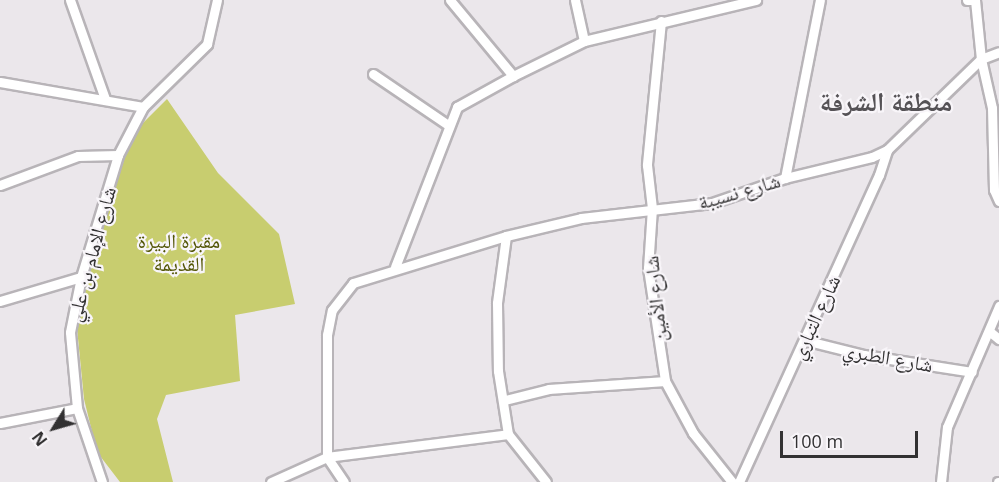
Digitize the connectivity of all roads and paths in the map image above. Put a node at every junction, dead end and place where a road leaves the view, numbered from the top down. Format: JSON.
{"nodes":[{"id":1,"x":70,"y":0,"type":"edge"},
{"id":2,"x":217,"y":0,"type":"edge"},
{"id":3,"x":450,"y":0,"type":"edge"},
{"id":4,"x":575,"y":0,"type":"edge"},
{"id":5,"x":756,"y":0,"type":"edge"},
{"id":6,"x":820,"y":0,"type":"edge"},
{"id":7,"x":967,"y":0,"type":"edge"},
{"id":8,"x":976,"y":0,"type":"edge"},
{"id":9,"x":661,"y":21,"type":"junction"},
{"id":10,"x":584,"y":41,"type":"junction"},
{"id":11,"x":999,"y":52,"type":"edge"},
{"id":12,"x":981,"y":59,"type":"junction"},
{"id":13,"x":373,"y":74,"type":"dead end"},
{"id":14,"x":513,"y":76,"type":"junction"},
{"id":15,"x":0,"y":82,"type":"edge"},
{"id":16,"x":105,"y":99,"type":"junction"},
{"id":17,"x":143,"y":107,"type":"junction"},
{"id":18,"x":448,"y":124,"type":"junction"},
{"id":19,"x":887,"y":150,"type":"junction"},
{"id":20,"x":118,"y":155,"type":"junction"},
{"id":21,"x":785,"y":178,"type":"junction"},
{"id":22,"x":0,"y":185,"type":"edge"},
{"id":23,"x":999,"y":201,"type":"edge"},
{"id":24,"x":652,"y":208,"type":"junction"},
{"id":25,"x":506,"y":236,"type":"junction"},
{"id":26,"x":395,"y":267,"type":"junction"},
{"id":27,"x":81,"y":277,"type":"junction"},
{"id":28,"x":0,"y":301,"type":"edge"},
{"id":29,"x":999,"y":306,"type":"edge"},
{"id":30,"x":989,"y":331,"type":"junction"},
{"id":31,"x":999,"y":339,"type":"edge"},
{"id":32,"x":804,"y":340,"type":"junction"},
{"id":33,"x":972,"y":372,"type":"junction"},
{"id":34,"x":665,"y":381,"type":"junction"},
{"id":35,"x":505,"y":400,"type":"junction"},
{"id":36,"x":77,"y":408,"type":"junction"},
{"id":37,"x":0,"y":423,"type":"edge"},
{"id":38,"x":508,"y":434,"type":"junction"},
{"id":39,"x":327,"y":457,"type":"junction"},
{"id":40,"x":102,"y":482,"type":"edge"},
{"id":41,"x":272,"y":482,"type":"edge"},
{"id":42,"x":344,"y":482,"type":"edge"},
{"id":43,"x":546,"y":482,"type":"edge"},
{"id":44,"x":732,"y":482,"type":"edge"},
{"id":45,"x":739,"y":482,"type":"edge"},
{"id":46,"x":941,"y":482,"type":"edge"}],
"edges":[{"from":1,"to":16,"type":"street"},
{"from":2,"to":17,"type":"street","name":"شارع الإمام بن علي"},
{"from":3,"to":14,"type":"street"},
{"from":4,"to":10,"type":"street"},
{"from":5,"to":9,"type":"street"},
{"from":6,"to":21,"type":"street"},
{"from":7,"to":8,"type":"street"},
{"from":8,"to":12,"type":"street"},
{"from":9,"to":10,"type":"street"},
{"from":9,"to":24,"type":"street"},
{"from":10,"to":14,"type":"street"},
{"from":11,"to":12,"type":"street"},
{"from":12,"to":19,"type":"street","name":"شارع نسيبة"},
{"from":12,"to":23,"type":"street"},
{"from":13,"to":18,"type":"street"},
{"from":14,"to":18,"type":"street"},
{"from":15,"to":16,"type":"street"},
{"from":16,"to":17,"type":"street"},
{"from":17,"to":20,"type":"street","name":"شارع الإمام بن علي"},
{"from":18,"to":26,"type":"street"},
{"from":19,"to":21,"type":"street","name":"شارع نسيبة"},
{"from":19,"to":32,"type":"street","name":"شارع التباري"},
{"from":20,"to":22,"type":"street"},
{"from":20,"to":27,"type":"street","name":"شارع الإمام بن علي"},
{"from":21,"to":24,"type":"street","name":"شارع نسيبة"},
{"from":24,"to":25,"type":"street"},
{"from":24,"to":34,"type":"street","name":"شارع الأمين"},
{"from":25,"to":26,"type":"street"},
{"from":25,"to":35,"type":"street"},
{"from":26,"to":39,"type":"street"},
{"from":27,"to":28,"type":"street"},
{"from":27,"to":36,"type":"street","name":"شارع الإمام بن علي"},
{"from":29,"to":30,"type":"street"},
{"from":30,"to":31,"type":"street"},
{"from":30,"to":33,"type":"street"},
{"from":32,"to":33,"type":"street","name":"شارع الطبري"},
{"from":32,"to":45,"type":"street","name":"شارع التباري"},
{"from":33,"to":46,"type":"street"},
{"from":34,"to":35,"type":"street"},
{"from":34,"to":44,"type":"street","name":"شارع الأمين"},
{"from":35,"to":38,"type":"street"},
{"from":36,"to":37,"type":"street"},
{"from":36,"to":40,"type":"street","name":"شارع الإمام بن علي"},
{"from":38,"to":39,"type":"street"},
{"from":38,"to":43,"type":"street"},
{"from":39,"to":41,"type":"street"},
{"from":39,"to":42,"type":"street"}]}
